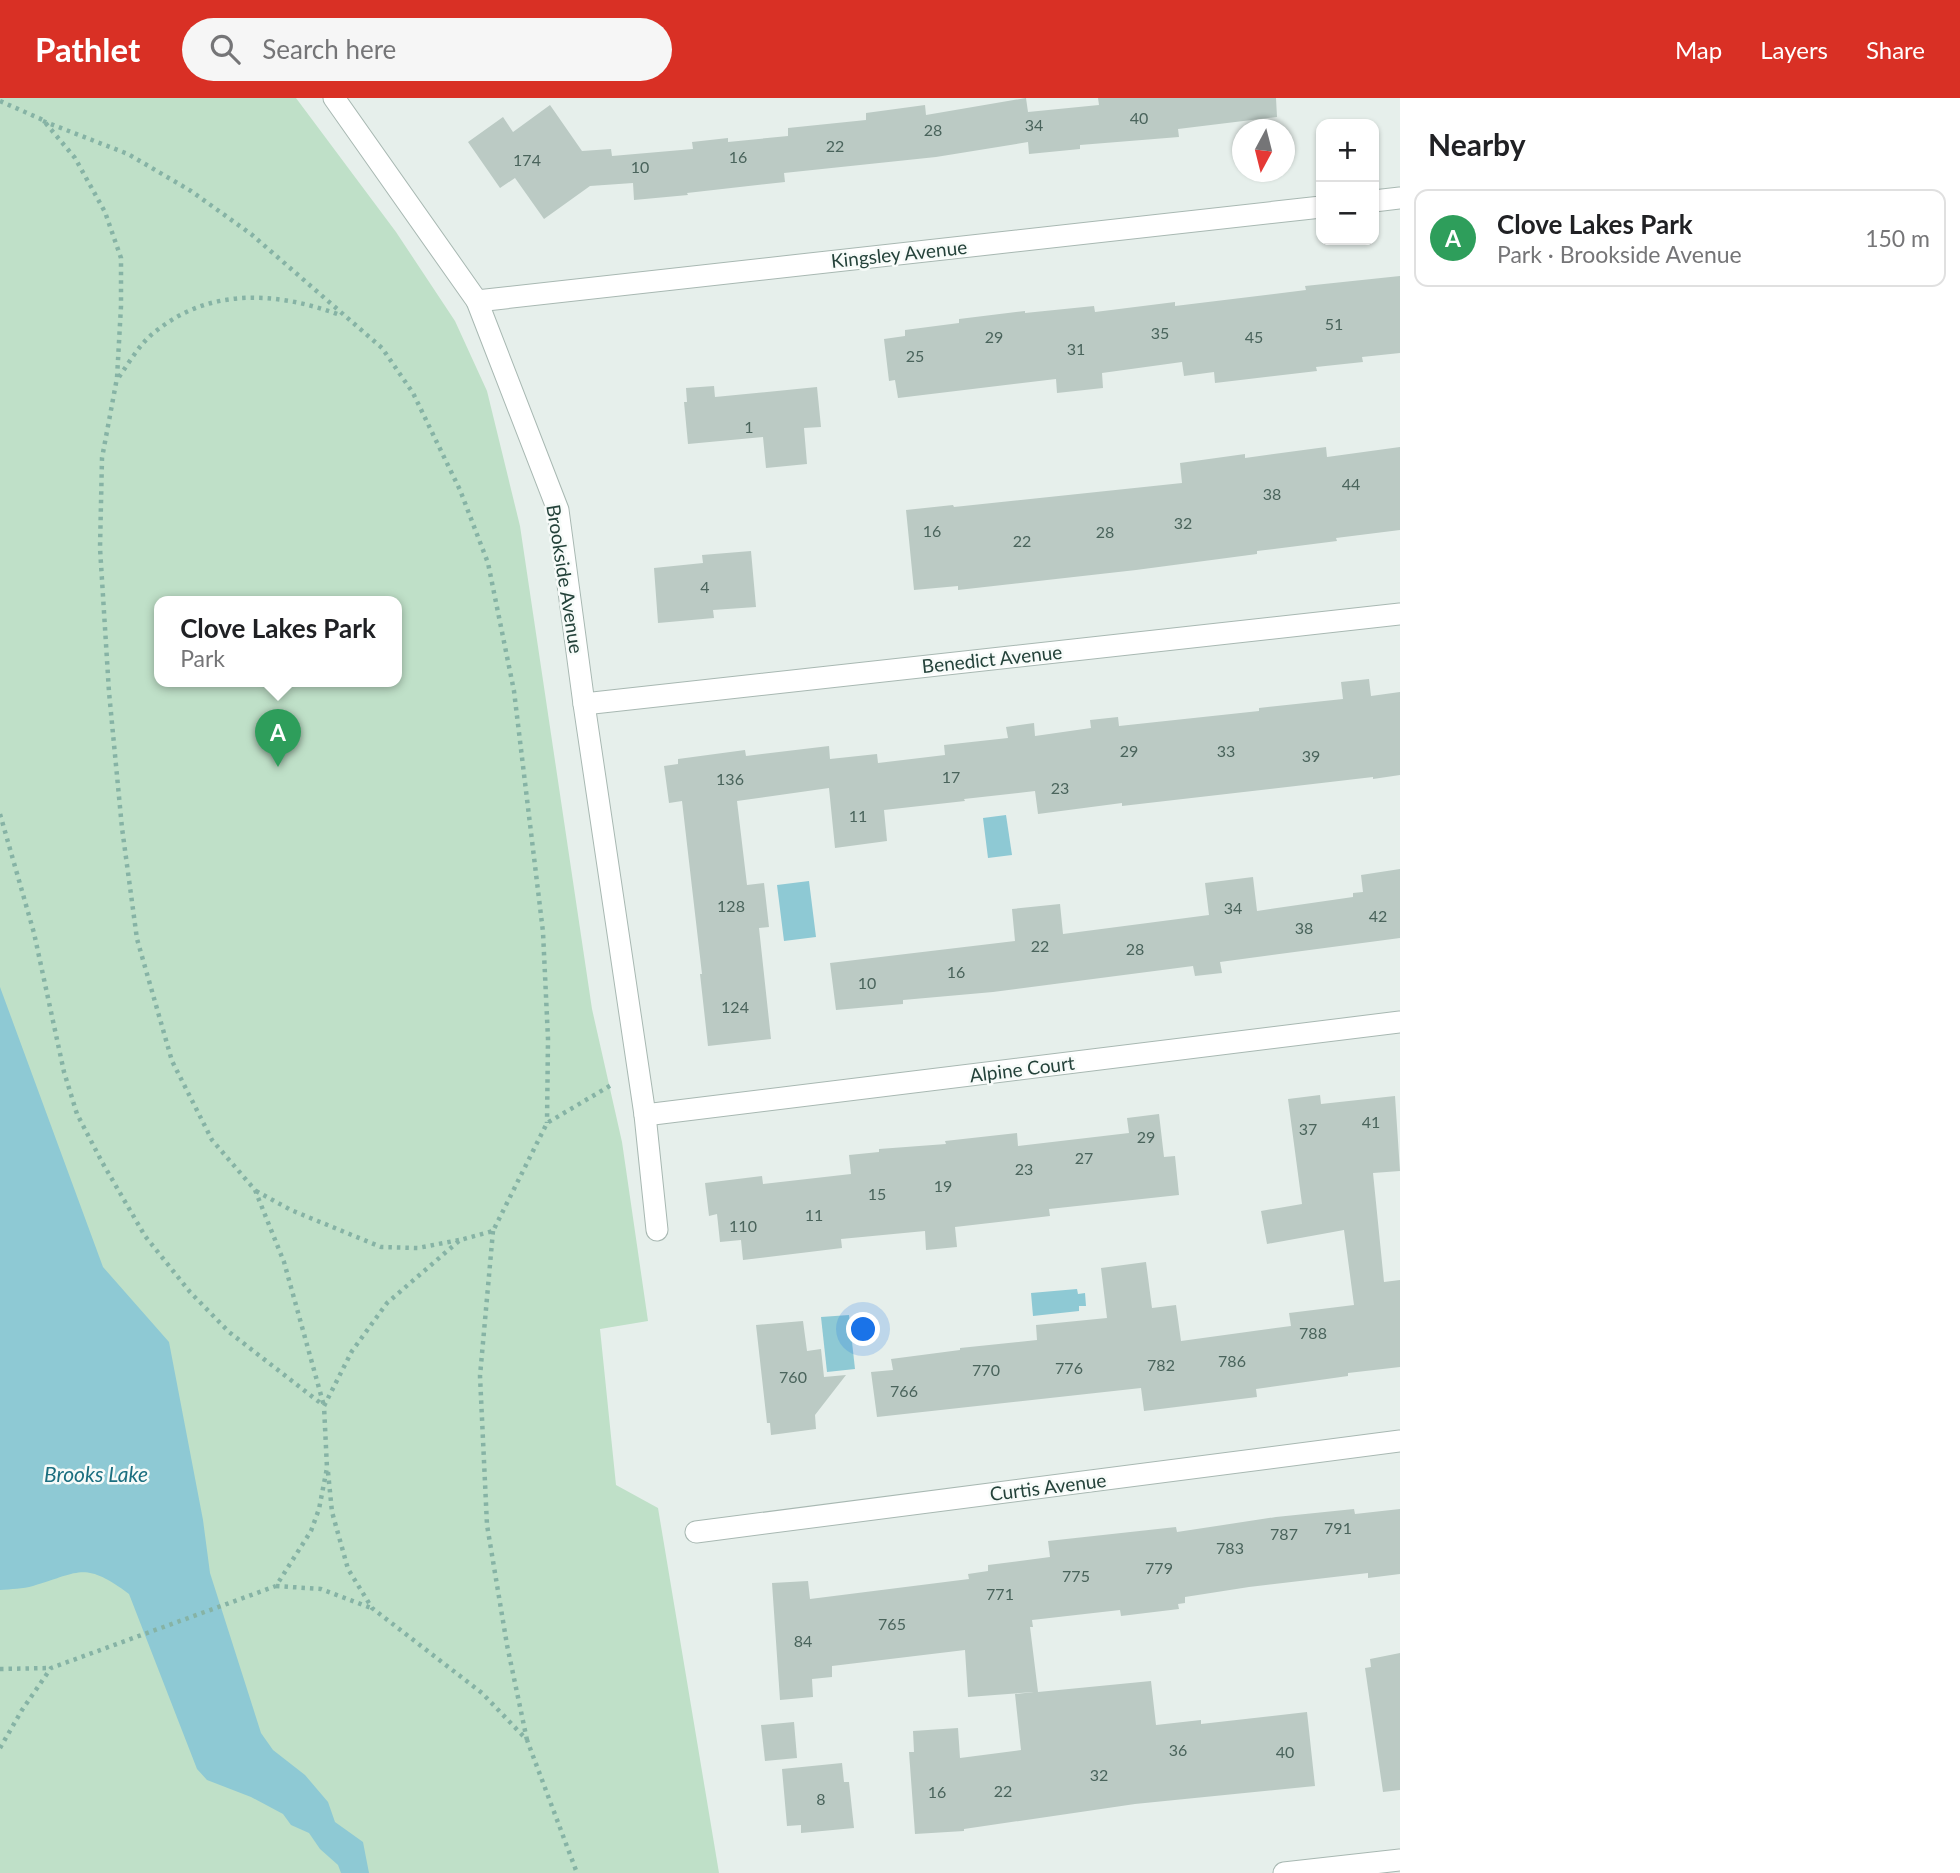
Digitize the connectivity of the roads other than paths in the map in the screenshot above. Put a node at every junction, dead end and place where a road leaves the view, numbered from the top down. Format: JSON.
{"nodes":[{"id":1,"x":334,"y":98,"type":"edge"},
{"id":2,"x":1400,"y":198,"type":"edge"},
{"id":3,"x":1379,"y":200,"type":"edge"},
{"id":4,"x":1316,"y":208,"type":"edge"},
{"id":5,"x":477,"y":301,"type":"junction"},
{"id":6,"x":1400,"y":614,"type":"edge"},
{"id":7,"x":584,"y":704,"type":"junction"},
{"id":8,"x":1400,"y":1022,"type":"edge"},
{"id":9,"x":645,"y":1115,"type":"junction"},
{"id":10,"x":657,"y":1230,"type":"dead end"},
{"id":11,"x":1400,"y":1441,"type":"edge"},
{"id":12,"x":696,"y":1532,"type":"dead end"},
{"id":13,"x":1400,"y":1860,"type":"edge"},
{"id":14,"x":1284,"y":1873,"type":"edge"}],
"edges":[{"from":1,"to":5,"type":"street","name":"Brookside Avenue"},
{"from":2,"to":3,"type":"street"},
{"from":4,"to":5,"type":"street","name":"Kingsley Avenue"},
{"from":5,"to":7,"type":"street","name":"Brookside Avenue"},
{"from":6,"to":7,"type":"street","name":"Benedict Avenue"},
{"from":7,"to":9,"type":"street","name":"Brookside Avenue"},
{"from":8,"to":9,"type":"street","name":"Alpine Court"},
{"from":9,"to":10,"type":"street","name":"Brookside Avenue"},
{"from":11,"to":12,"type":"street","name":"Curtis Avenue"},
{"from":13,"to":14,"type":"street"}]}
